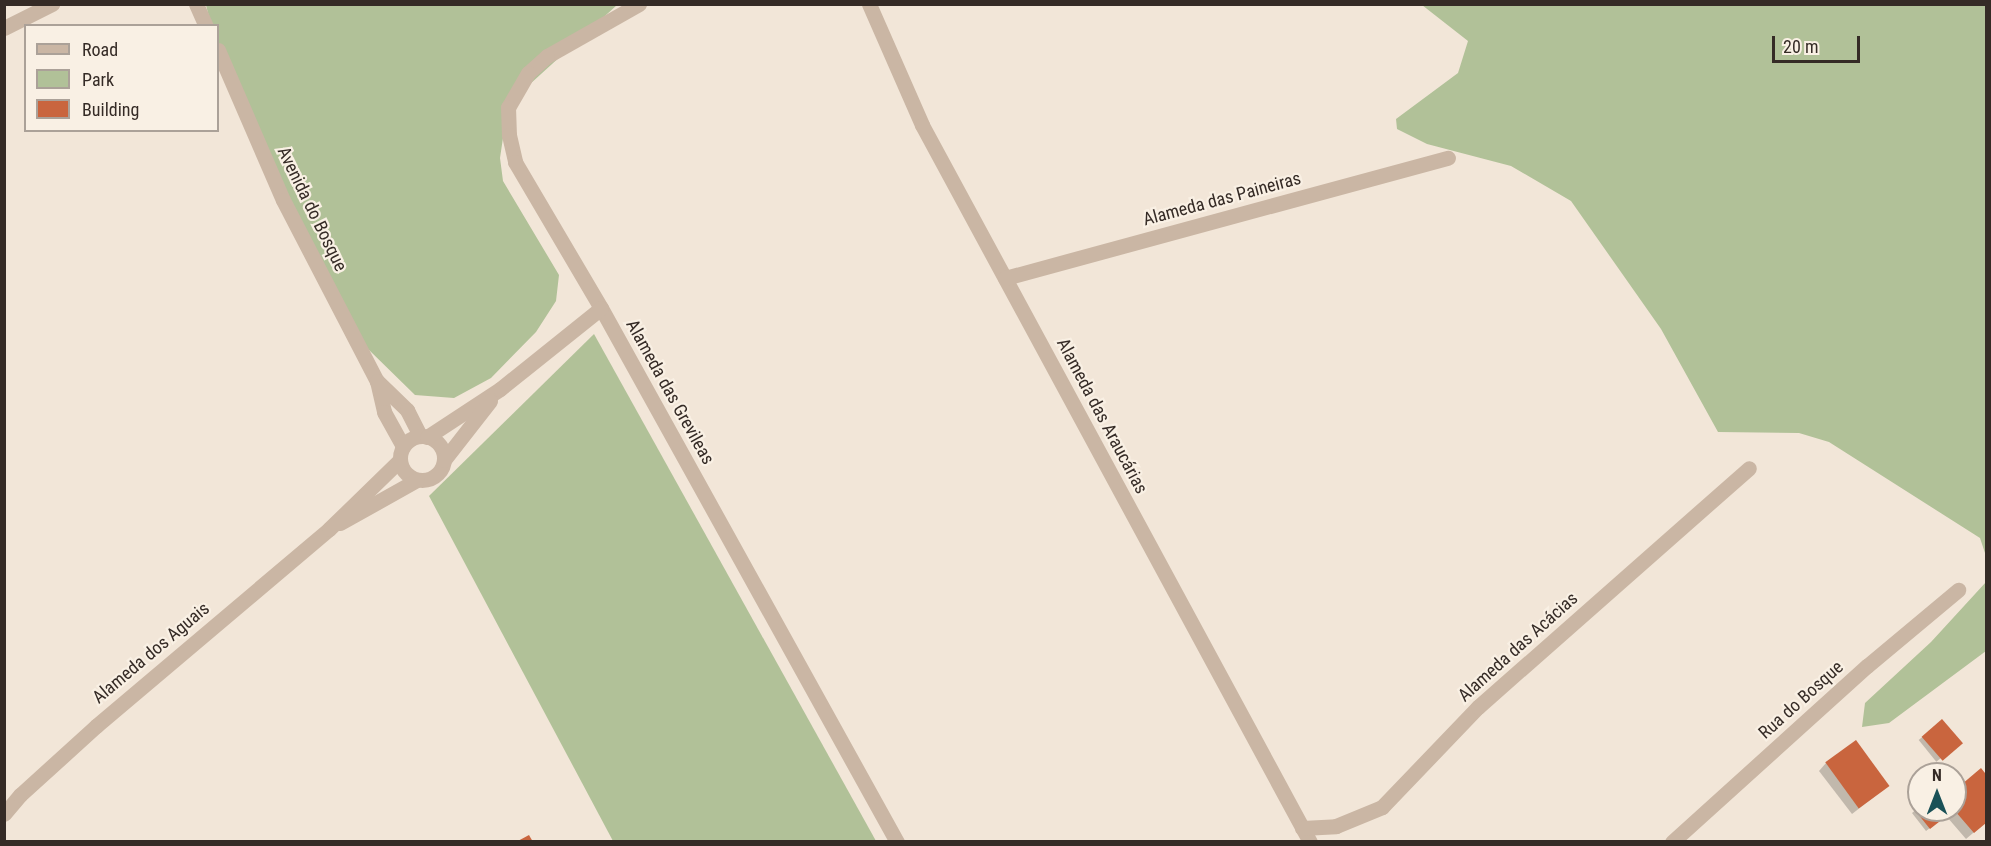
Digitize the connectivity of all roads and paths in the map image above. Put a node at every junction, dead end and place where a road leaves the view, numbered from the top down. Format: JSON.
{"nodes":[{"id":1,"x":52,"y":4,"type":"edge"},
{"id":2,"x":196,"y":4,"type":"edge"},
{"id":3,"x":639,"y":4,"type":"edge"},
{"id":4,"x":869,"y":4,"type":"edge"},
{"id":5,"x":205,"y":24,"type":"edge"},
{"id":6,"x":4,"y":28,"type":"edge"},
{"id":7,"x":219,"y":52,"type":"edge"},
{"id":8,"x":1448,"y":158,"type":"dead end"},
{"id":9,"x":1005,"y":278,"type":"junction"},
{"id":10,"x":601,"y":308,"type":"junction"},
{"id":11,"x":377,"y":381,"type":"junction"},
{"id":12,"x":500,"y":389,"type":"junction"},
{"id":13,"x":424,"y":436,"type":"junction"},
{"id":14,"x":401,"y":454,"type":"junction"},
{"id":15,"x":444,"y":460,"type":"junction"},
{"id":16,"x":1749,"y":468,"type":"dead end"},
{"id":17,"x":417,"y":480,"type":"junction"},
{"id":18,"x":329,"y":529,"type":"junction"},
{"id":19,"x":1958,"y":590,"type":"dead end"},
{"id":20,"x":4,"y":814,"type":"edge"},
{"id":21,"x":1306,"y":835,"type":"edge"},
{"id":22,"x":897,"y":842,"type":"edge"},
{"id":23,"x":1672,"y":842,"type":"edge"}],
"edges":[{"from":1,"to":6,"type":"street"},
{"from":2,"to":5,"type":"street"},
{"from":3,"to":10,"type":"street","name":"Alameda das Grevileas"},
{"from":4,"to":9,"type":"street","name":"Alameda das Araucárias"},
{"from":7,"to":11,"type":"street","name":"Avenida do Bosque"},
{"from":8,"to":9,"type":"street","name":"Alameda das Paineiras"},
{"from":9,"to":21,"type":"street","name":"Alameda das Araucárias"},
{"from":10,"to":12,"type":"street"},
{"from":10,"to":22,"type":"street","name":"Alameda das Grevileas"},
{"from":11,"to":13,"type":"street","name":"Avenida do Bosque"},
{"from":11,"to":14,"type":"street","name":"Avenida do Bosque"},
{"from":12,"to":13,"type":"street"},
{"from":12,"to":15,"type":"street"},
{"from":13,"to":14,"type":"street"},
{"from":13,"to":15,"type":"street"},
{"from":14,"to":17,"type":"street"},
{"from":14,"to":18,"type":"street","name":"Alameda dos Aguais"},
{"from":15,"to":17,"type":"street"},
{"from":16,"to":21,"type":"street","name":"Alameda das Acácias"},
{"from":17,"to":18,"type":"street","name":"Alameda dos Aguais"},
{"from":18,"to":20,"type":"street","name":"Alameda dos Aguais"},
{"from":19,"to":23,"type":"street","name":"Rua do Bosque"}]}
